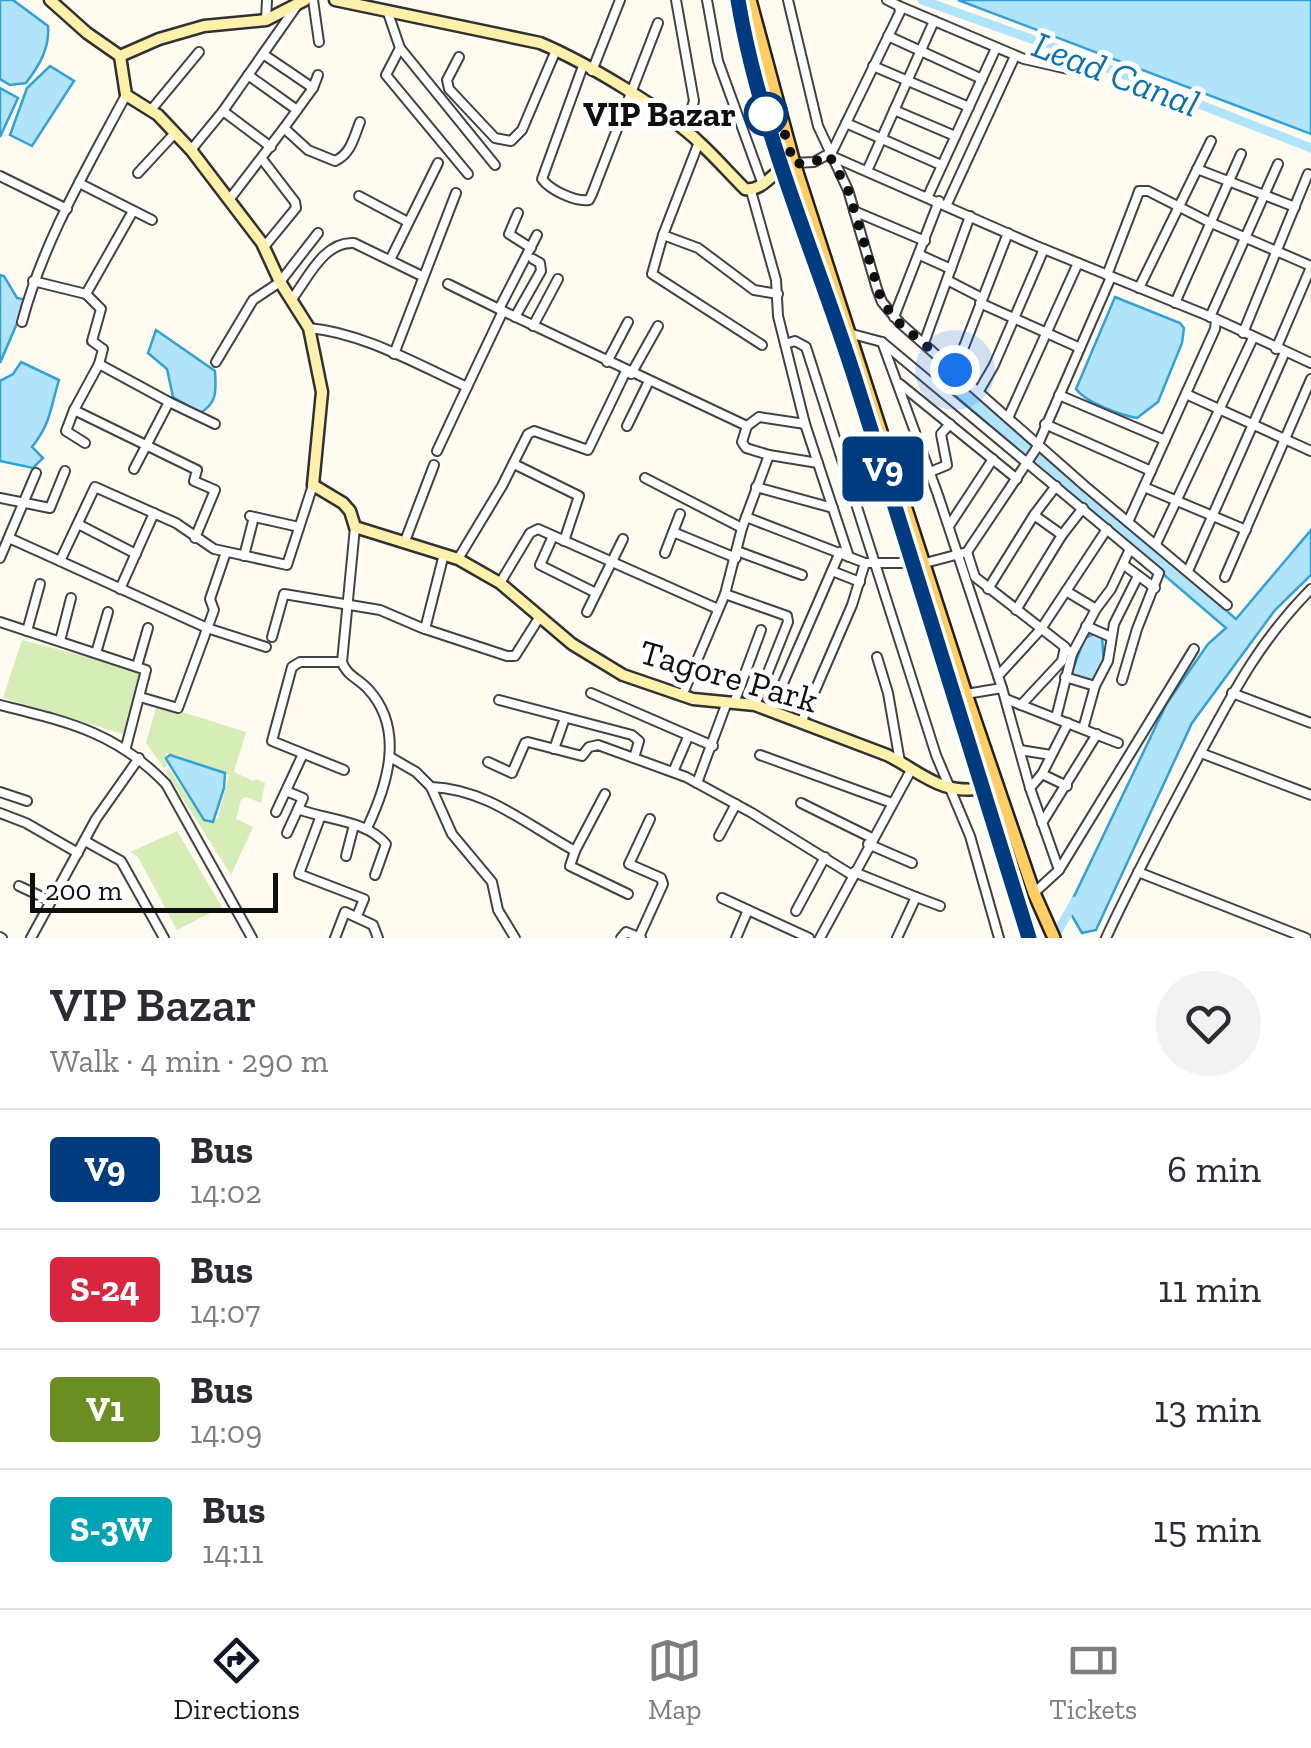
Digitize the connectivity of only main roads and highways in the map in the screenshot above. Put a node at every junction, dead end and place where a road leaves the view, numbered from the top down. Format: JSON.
{"nodes":[{"id":1,"x":745,"y":5,"type":"edge"},
{"id":2,"x":788,"y":165,"type":"junction"},
{"id":3,"x":918,"y":563,"type":"junction"},
{"id":4,"x":1029,"y":938,"type":"edge"},
{"id":5,"x":1054,"y":938,"type":"edge"}],
"edges":[{"from":1,"to":2,"type":"main road"},
{"from":2,"to":3,"type":"main road"},
{"from":2,"to":3,"type":"main road"},
{"from":3,"to":4,"type":"main road"},
{"from":3,"to":5,"type":"main road"}]}
